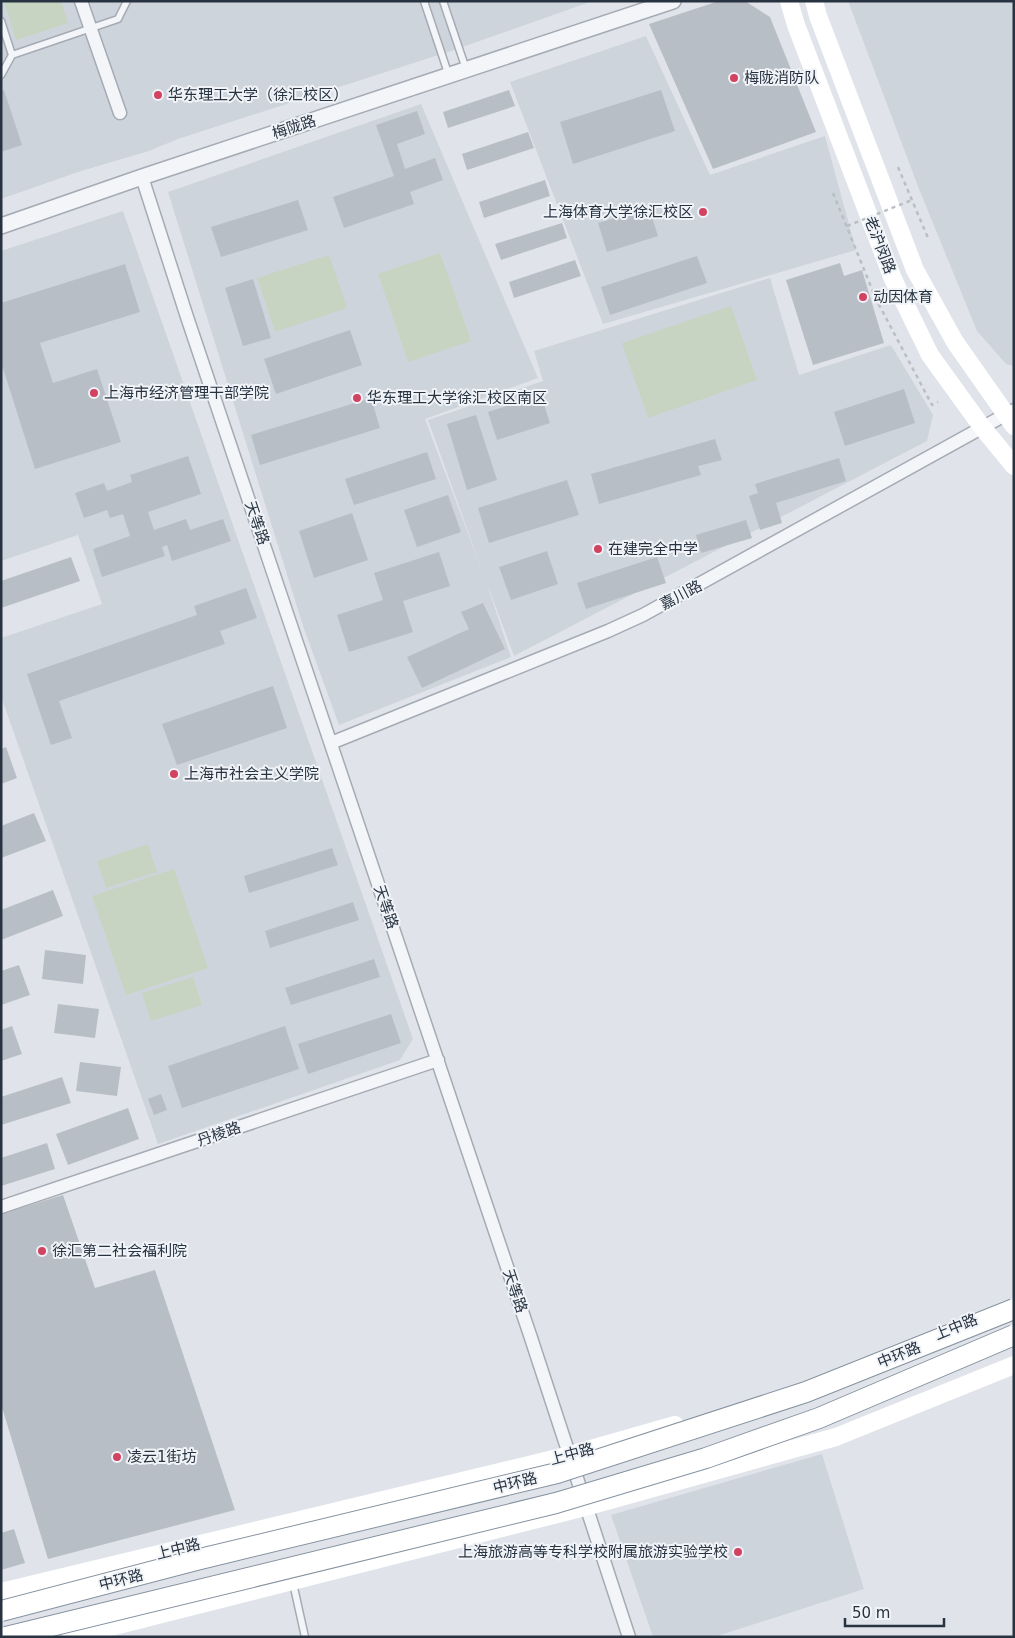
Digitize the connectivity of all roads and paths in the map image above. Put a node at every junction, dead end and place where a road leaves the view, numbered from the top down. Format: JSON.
{"nodes":[{"id":1,"x":81,"y":1,"type":"edge"},
{"id":2,"x":127,"y":1,"type":"edge"},
{"id":3,"x":424,"y":1,"type":"edge"},
{"id":4,"x":443,"y":1,"type":"edge"},
{"id":5,"x":673,"y":1,"type":"edge"},
{"id":6,"x":789,"y":1,"type":"edge"},
{"id":7,"x":814,"y":1,"type":"edge"},
{"id":8,"x":1,"y":21,"type":"edge"},
{"id":9,"x":90,"y":28,"type":"junction"},
{"id":10,"x":12,"y":55,"type":"junction"},
{"id":11,"x":466,"y":70,"type":"junction"},
{"id":12,"x":1,"y":75,"type":"edge"},
{"id":13,"x":449,"y":76,"type":"junction"},
{"id":14,"x":120,"y":113,"type":"dead end"},
{"id":15,"x":898,"y":167,"type":"dead end"},
{"id":16,"x":142,"y":177,"type":"junction"},
{"id":17,"x":833,"y":193,"type":"dead end"},
{"id":18,"x":912,"y":200,"type":"junction"},
{"id":19,"x":1,"y":226,"type":"edge"},
{"id":20,"x":846,"y":226,"type":"junction"},
{"id":21,"x":928,"y":238,"type":"dead end"},
{"id":22,"x":938,"y":402,"type":"dead end"},
{"id":23,"x":1011,"y":417,"type":"edge"},
{"id":24,"x":982,"y":427,"type":"junction"},
{"id":25,"x":1014,"y":466,"type":"edge"},
{"id":26,"x":332,"y":743,"type":"junction"},
{"id":27,"x":438,"y":1060,"type":"junction"},
{"id":28,"x":1,"y":1208,"type":"edge"},
{"id":29,"x":1014,"y":1304,"type":"edge"},
{"id":30,"x":1014,"y":1309,"type":"edge"},
{"id":31,"x":1014,"y":1335,"type":"edge"},
{"id":32,"x":1014,"y":1365,"type":"edge"},
{"id":33,"x":570,"y":1455,"type":"junction"},
{"id":34,"x":585,"y":1507,"type":"junction"},
{"id":35,"x":293,"y":1582,"type":"junction"},
{"id":36,"x":1,"y":1592,"type":"edge"},
{"id":37,"x":1,"y":1610,"type":"edge"},
{"id":38,"x":6,"y":1637,"type":"edge"},
{"id":39,"x":71,"y":1637,"type":"edge"},
{"id":40,"x":305,"y":1637,"type":"edge"},
{"id":41,"x":629,"y":1637,"type":"edge"}],
"edges":[{"from":1,"to":9,"type":"street"},
{"from":2,"to":9,"type":"lane"},
{"from":3,"to":13,"type":"lane"},
{"from":4,"to":11,"type":"lane"},
{"from":5,"to":11,"type":"street","name":"梅陇路"},
{"from":6,"to":24,"type":"main road","name":"老沪闵路"},
{"from":7,"to":23,"type":"main road","name":"老沪闵路"},
{"from":8,"to":10,"type":"lane"},
{"from":9,"to":10,"type":"lane"},
{"from":9,"to":14,"type":"street"},
{"from":10,"to":12,"type":"lane"},
{"from":11,"to":13,"type":"street","name":"梅陇路"},
{"from":13,"to":16,"type":"street","name":"梅陇路"},
{"from":15,"to":18,"type":"path"},
{"from":16,"to":19,"type":"street","name":"梅陇路"},
{"from":16,"to":26,"type":"street","name":"天等路"},
{"from":17,"to":20,"type":"path"},
{"from":18,"to":20,"type":"path","bridge":true},
{"from":18,"to":21,"type":"path"},
{"from":20,"to":22,"type":"path"},
{"from":23,"to":24,"type":"street","name":"嘉川路"},
{"from":24,"to":25,"type":"main road","name":"老沪闵路"},
{"from":24,"to":26,"type":"street","name":"嘉川路"},
{"from":26,"to":27,"type":"street","name":"天等路"},
{"from":27,"to":28,"type":"street","name":"丹棱路"},
{"from":27,"to":33,"type":"street","name":"天等路"},
{"from":29,"to":33,"type":"main road","name":"上中路"},
{"from":30,"to":37,"type":"highway","name":"中环路","bridge":true},
{"from":31,"to":38,"type":"highway","name":"中环路","bridge":true},
{"from":32,"to":34,"type":"main road"},
{"from":33,"to":34,"type":"street","name":"天等路"},
{"from":33,"to":36,"type":"main road","name":"上中路"},
{"from":34,"to":35,"type":"main road"},
{"from":34,"to":41,"type":"street","name":"天等路"},
{"from":35,"to":39,"type":"main road"},
{"from":35,"to":40,"type":"lane"}]}
